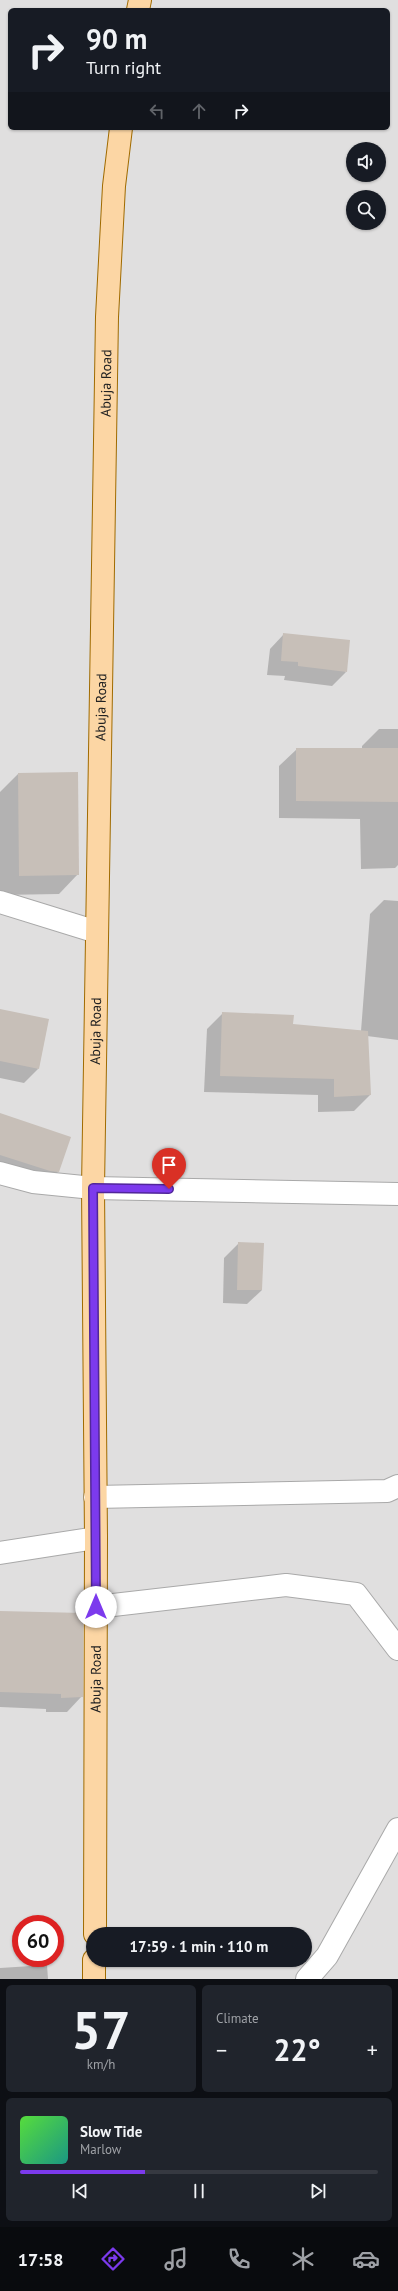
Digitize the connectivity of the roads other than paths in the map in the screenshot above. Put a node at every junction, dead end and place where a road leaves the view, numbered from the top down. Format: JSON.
{"nodes":[{"id":1,"x":121,"y":130,"type":"edge"},
{"id":2,"x":0,"y":902,"type":"edge"},
{"id":3,"x":97,"y":932,"type":"junction"},
{"id":4,"x":0,"y":1173,"type":"edge"},
{"id":5,"x":93,"y":1188,"type":"junction"},
{"id":6,"x":398,"y":1194,"type":"edge"},
{"id":7,"x":398,"y":1486,"type":"edge"},
{"id":8,"x":95,"y":1497,"type":"junction"},
{"id":9,"x":96,"y":1538,"type":"junction"},
{"id":10,"x":0,"y":1553,"type":"edge"},
{"id":11,"x":96,"y":1607,"type":"junction"},
{"id":12,"x":398,"y":1649,"type":"edge"},
{"id":13,"x":398,"y":1829,"type":"edge"},
{"id":14,"x":95,"y":1927,"type":"edge"},
{"id":15,"x":94,"y":1967,"type":"edge"},
{"id":16,"x":94,"y":1979,"type":"edge"},
{"id":17,"x":307,"y":1979,"type":"edge"}],
"edges":[{"from":1,"to":3,"type":"main road","name":"Abuja Road"},
{"from":2,"to":3,"type":"street"},
{"from":3,"to":5,"type":"main road","name":"Abuja Road"},
{"from":4,"to":5,"type":"street"},
{"from":5,"to":6,"type":"street"},
{"from":5,"to":8,"type":"main road","name":"Abuja Road"},
{"from":7,"to":8,"type":"street"},
{"from":8,"to":9,"type":"main road","name":"Abuja Road"},
{"from":9,"to":10,"type":"street"},
{"from":9,"to":11,"type":"main road","name":"Abuja Road"},
{"from":11,"to":12,"type":"street"},
{"from":11,"to":14,"type":"main road","name":"Abuja Road"},
{"from":13,"to":17,"type":"street"},
{"from":15,"to":16,"type":"main road"}]}
